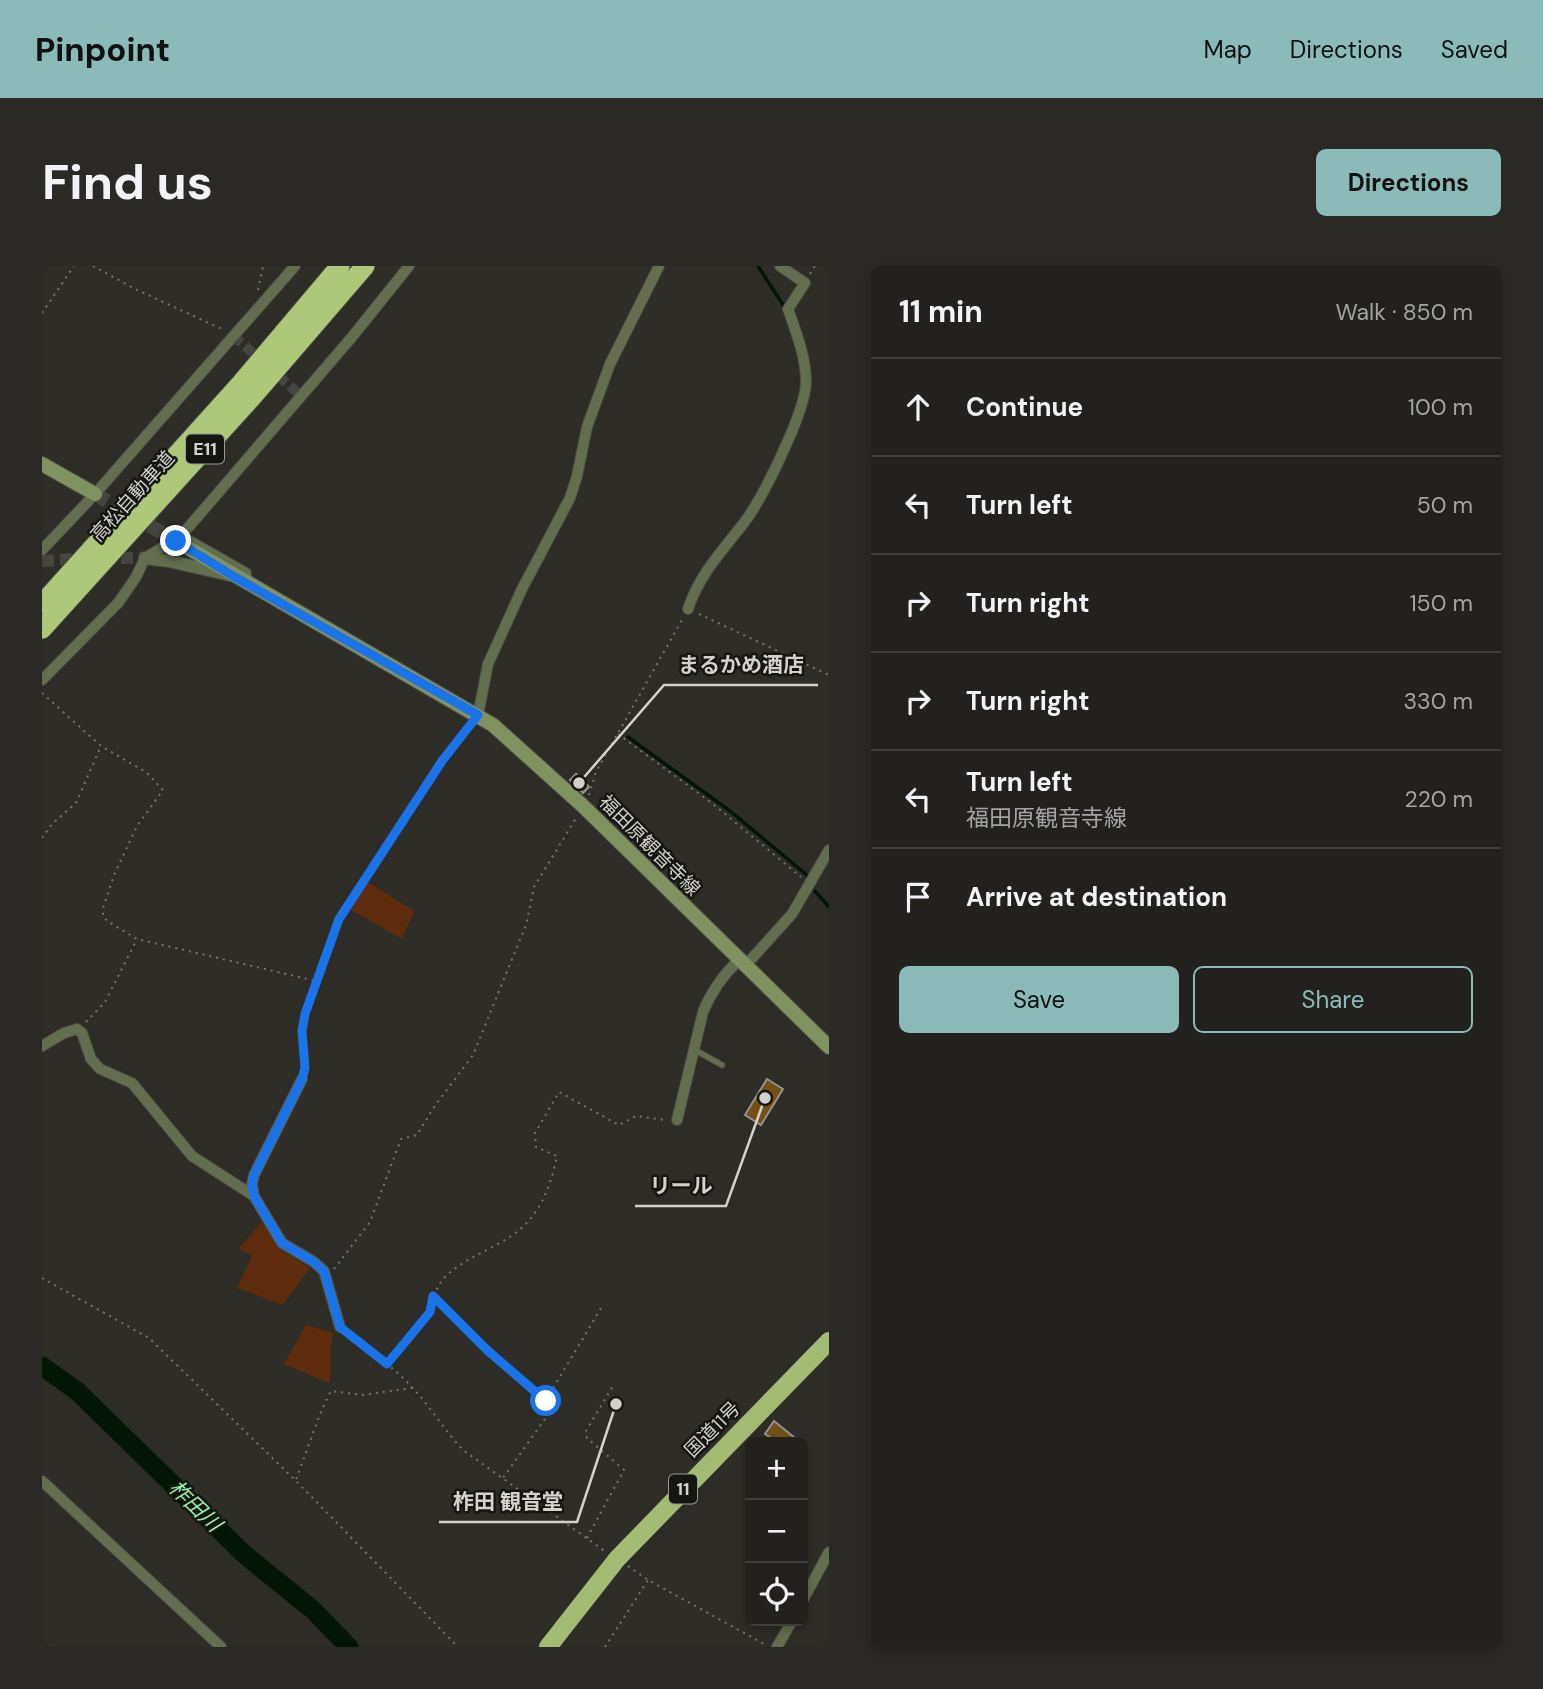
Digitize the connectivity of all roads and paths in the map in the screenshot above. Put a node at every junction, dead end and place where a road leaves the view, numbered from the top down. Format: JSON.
{"nodes":[{"id":1,"x":74,"y":266,"type":"edge"},
{"id":2,"x":93,"y":266,"type":"edge"},
{"id":3,"x":263,"y":266,"type":"edge"},
{"id":4,"x":295,"y":266,"type":"edge"},
{"id":5,"x":340,"y":266,"type":"edge"},
{"id":6,"x":365,"y":266,"type":"edge"},
{"id":7,"x":409,"y":266,"type":"edge"},
{"id":8,"x":659,"y":266,"type":"edge"},
{"id":9,"x":780,"y":266,"type":"edge"},
{"id":10,"x":258,"y":291,"type":"dead end"},
{"id":11,"x":42,"y":313,"type":"edge"},
{"id":12,"x":234,"y":336,"type":"junction"},
{"id":13,"x":42,"y":464,"type":"edge"},
{"id":14,"x":95,"y":494,"type":"junction"},
{"id":15,"x":178,"y":538,"type":"junction"},
{"id":16,"x":42,"y":550,"type":"edge"},
{"id":17,"x":145,"y":558,"type":"junction"},
{"id":18,"x":240,"y":580,"type":"junction"},
{"id":19,"x":42,"y":604,"type":"edge"},
{"id":20,"x":688,"y":609,"type":"junction"},
{"id":21,"x":42,"y":629,"type":"edge"},
{"id":22,"x":829,"y":675,"type":"edge"},
{"id":23,"x":42,"y":680,"type":"edge"},
{"id":24,"x":42,"y":693,"type":"edge"},
{"id":25,"x":478,"y":715,"type":"junction"},
{"id":26,"x":617,"y":734,"type":"junction"},
{"id":27,"x":101,"y":746,"type":"junction"},
{"id":28,"x":583,"y":806,"type":"junction"},
{"id":29,"x":42,"y":838,"type":"edge"},
{"id":30,"x":829,"y":850,"type":"edge"},
{"id":31,"x":810,"y":885,"type":"junction"},
{"id":32,"x":137,"y":939,"type":"junction"},
{"id":33,"x":742,"y":963,"type":"junction"},
{"id":34,"x":316,"y":981,"type":"junction"},
{"id":35,"x":77,"y":1029,"type":"junction"},
{"id":36,"x":42,"y":1046,"type":"edge"},
{"id":37,"x":829,"y":1047,"type":"edge"},
{"id":38,"x":695,"y":1051,"type":"junction"},
{"id":39,"x":722,"y":1065,"type":"dead end"},
{"id":40,"x":302,"y":1079,"type":"joint"},
{"id":41,"x":677,"y":1120,"type":"joint"},
{"id":42,"x":254,"y":1196,"type":"junction"},
{"id":43,"x":42,"y":1278,"type":"edge"},
{"id":44,"x":327,"y":1279,"type":"junction"},
{"id":45,"x":433,"y":1296,"type":"junction"},
{"id":46,"x":601,"y":1308,"type":"dead end"},
{"id":47,"x":340,"y":1327,"type":"joint"},
{"id":48,"x":829,"y":1341,"type":"edge"},
{"id":49,"x":387,"y":1364,"type":"junction"},
{"id":50,"x":613,"y":1386,"type":"dead end"},
{"id":51,"x":412,"y":1388,"type":"junction"},
{"id":52,"x":546,"y":1401,"type":"junction"},
{"id":53,"x":503,"y":1479,"type":"junction"},
{"id":54,"x":295,"y":1480,"type":"junction"},
{"id":55,"x":42,"y":1481,"type":"edge"},
{"id":56,"x":586,"y":1539,"type":"junction"},
{"id":57,"x":829,"y":1552,"type":"edge"},
{"id":58,"x":617,"y":1559,"type":"junction"},
{"id":59,"x":648,"y":1580,"type":"junction"},
{"id":60,"x":808,"y":1591,"type":"edge"},
{"id":61,"x":789,"y":1626,"type":"edge"},
{"id":62,"x":221,"y":1647,"type":"edge"},
{"id":63,"x":458,"y":1647,"type":"edge"},
{"id":64,"x":548,"y":1647,"type":"edge"},
{"id":65,"x":606,"y":1647,"type":"edge"},
{"id":66,"x":770,"y":1647,"type":"edge"},
{"id":67,"x":777,"y":1647,"type":"edge"}],
"edges":[{"from":1,"to":11,"type":"path"},
{"from":2,"to":12,"type":"path"},
{"from":3,"to":10,"type":"path"},
{"from":4,"to":12,"type":"street"},
{"from":5,"to":19,"type":"highway","name":"高松自動車道","number":"E11"},
{"from":6,"to":21,"type":"highway","name":"高松自動車道","number":"E11"},
{"from":7,"to":15,"type":"street"},
{"from":8,"to":25,"type":"street"},
{"from":9,"to":20,"type":"street"},
{"from":12,"to":14,"type":"street"},
{"from":13,"to":14,"type":"main road"},
{"from":14,"to":16,"type":"street"},
{"from":15,"to":17,"type":"street"},
{"from":15,"to":18,"type":"main road","name":"福田原観音寺線"},
{"from":17,"to":18,"type":"street"},
{"from":17,"to":23,"type":"street"},
{"from":18,"to":25,"type":"main road","name":"福田原観音寺線"},
{"from":20,"to":22,"type":"path"},
{"from":20,"to":26,"type":"path"},
{"from":24,"to":27,"type":"path"},
{"from":25,"to":28,"type":"main road","name":"福田原観音寺線"},
{"from":25,"to":34,"type":"path"},
{"from":26,"to":28,"type":"path"},
{"from":26,"to":31,"type":"path"},
{"from":27,"to":29,"type":"path"},
{"from":27,"to":32,"type":"path"},
{"from":28,"to":33,"type":"main road","name":"福田原観音寺線"},
{"from":28,"to":44,"type":"path"},
{"from":30,"to":31,"type":"street"},
{"from":31,"to":33,"type":"street"},
{"from":32,"to":34,"type":"path"},
{"from":32,"to":35,"type":"path"},
{"from":33,"to":37,"type":"main road","name":"福田原観音寺線"},
{"from":33,"to":38,"type":"street"},
{"from":34,"to":40,"type":"path"},
{"from":35,"to":36,"type":"street"},
{"from":35,"to":42,"type":"street"},
{"from":38,"to":39,"type":"lane"},
{"from":38,"to":41,"type":"street"},
{"from":40,"to":42,"type":"street"},
{"from":41,"to":45,"type":"path"},
{"from":42,"to":44,"type":"street"},
{"from":43,"to":54,"type":"path"},
{"from":44,"to":47,"type":"street"},
{"from":45,"to":49,"type":"path"},
{"from":45,"to":52,"type":"path"},
{"from":46,"to":52,"type":"path"},
{"from":47,"to":49,"type":"path"},
{"from":48,"to":58,"type":"highway","name":"国道11号","number":"11"},
{"from":49,"to":51,"type":"path"},
{"from":50,"to":56,"type":"path"},
{"from":51,"to":53,"type":"path"},
{"from":51,"to":54,"type":"path"},
{"from":52,"to":53,"type":"path"},
{"from":53,"to":56,"type":"path"},
{"from":54,"to":63,"type":"path"},
{"from":55,"to":62,"type":"street"},
{"from":56,"to":58,"type":"path"},
{"from":57,"to":60,"type":"street"},
{"from":58,"to":59,"type":"path"},
{"from":58,"to":64,"type":"highway","name":"国道11号","number":"11"},
{"from":59,"to":65,"type":"path"},
{"from":59,"to":66,"type":"path"},
{"from":61,"to":67,"type":"street"}]}
